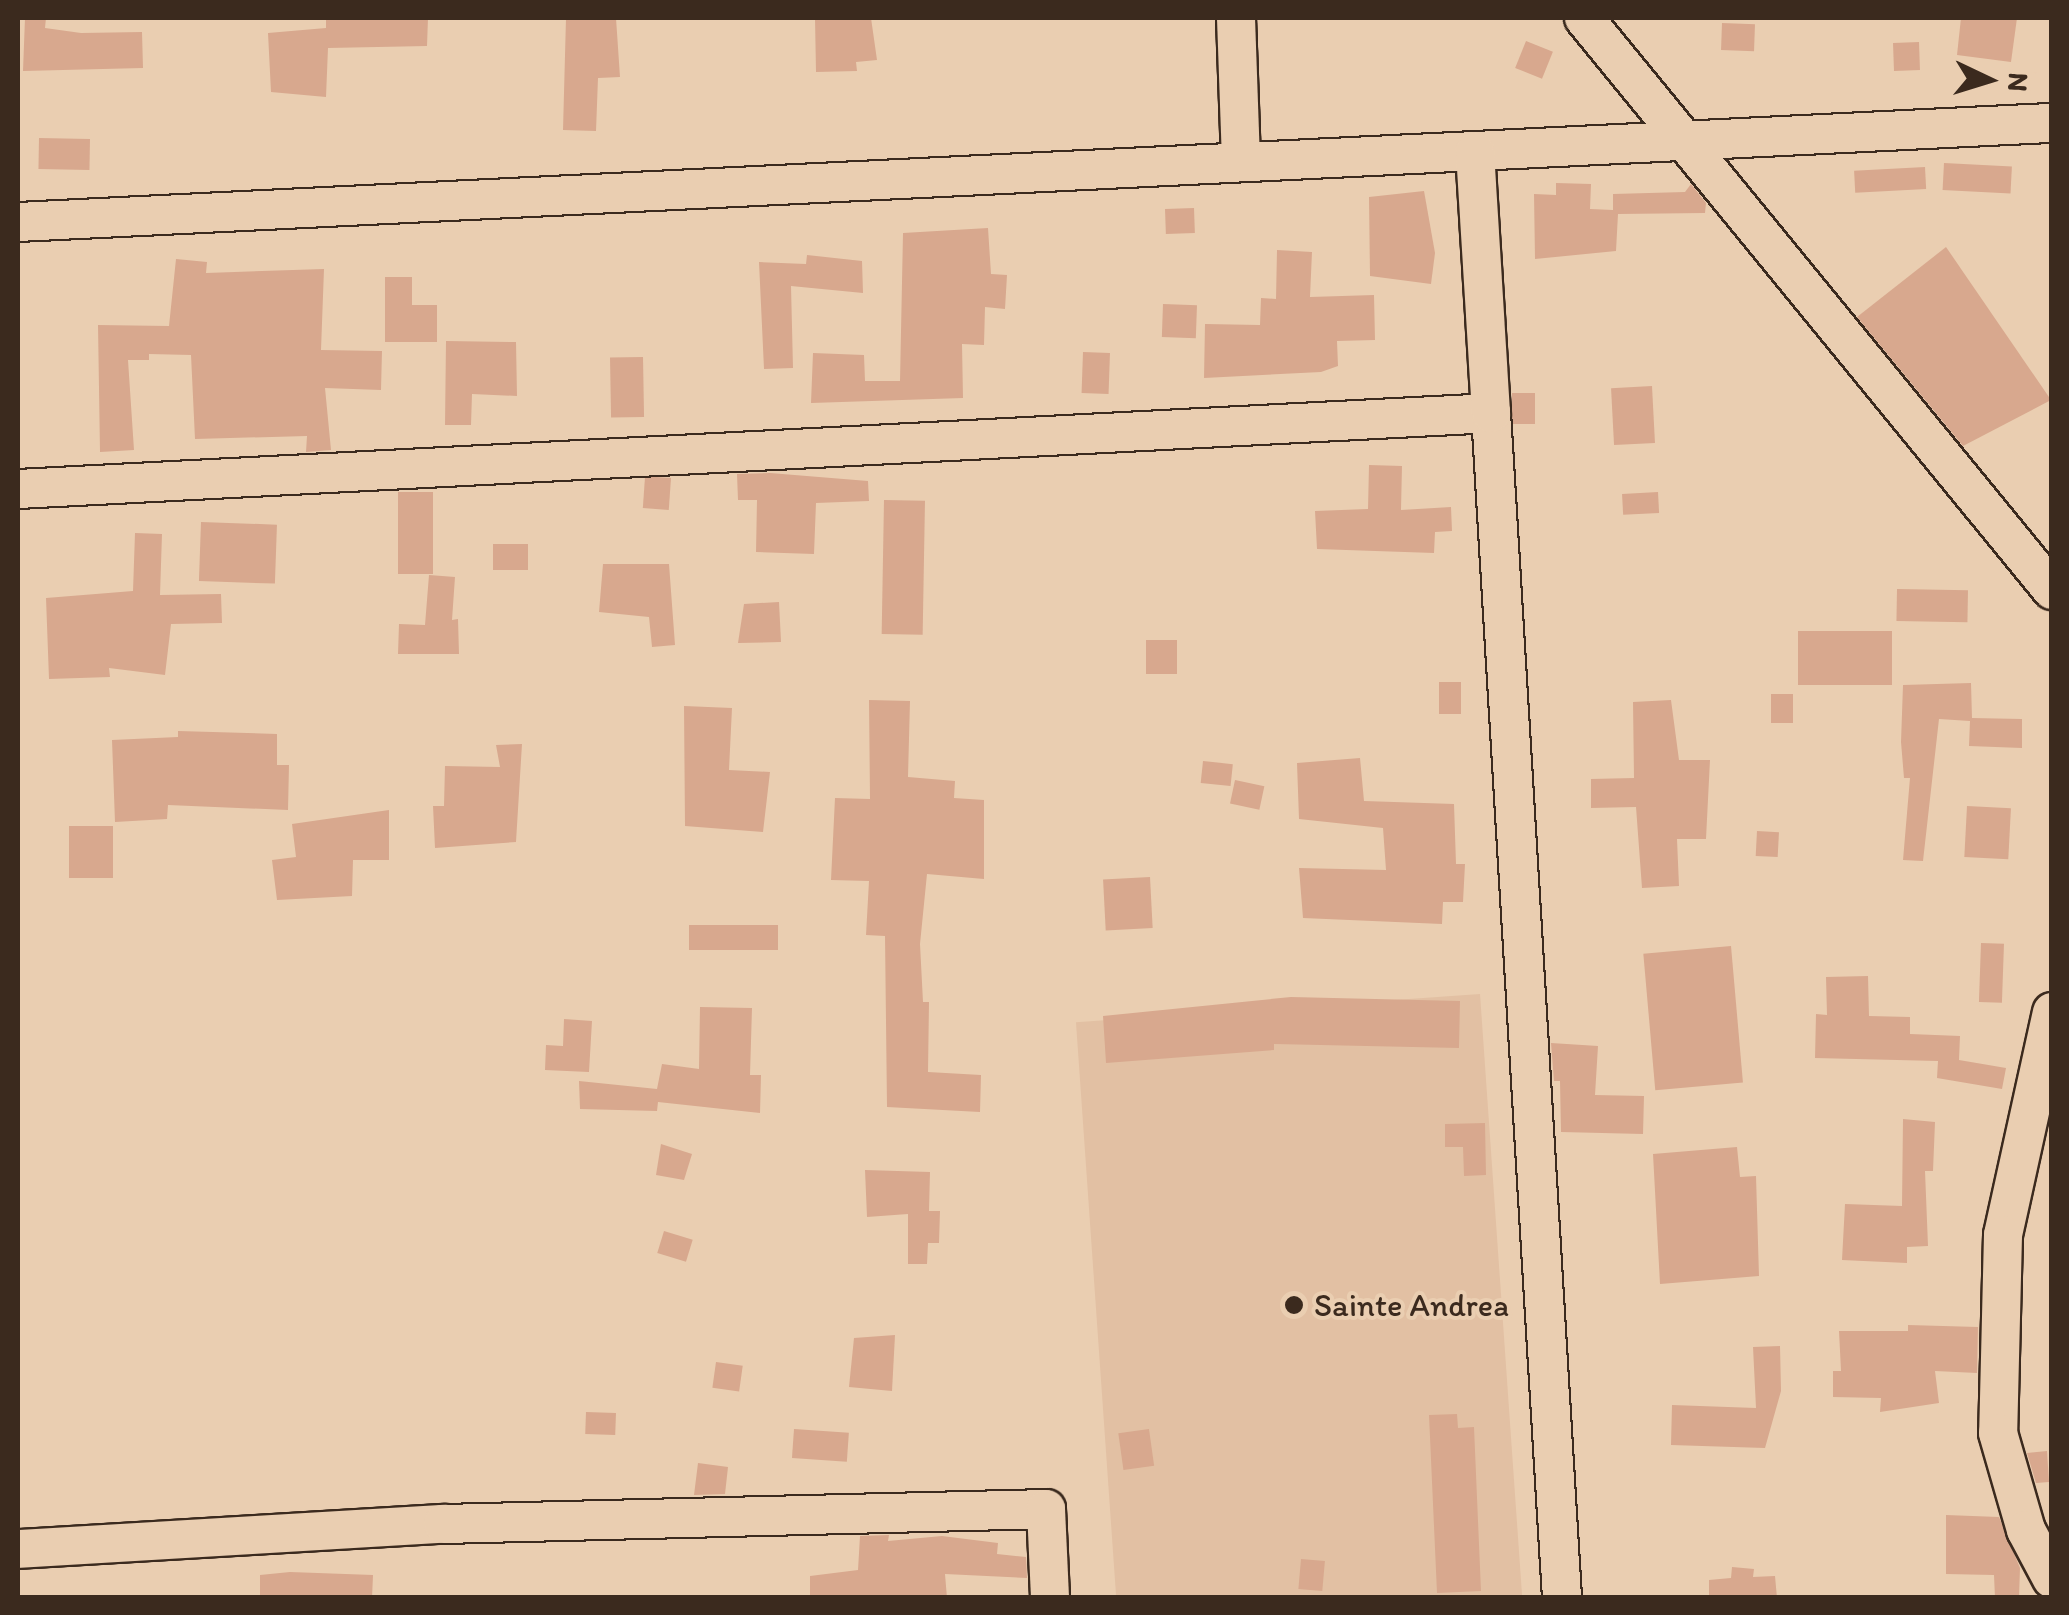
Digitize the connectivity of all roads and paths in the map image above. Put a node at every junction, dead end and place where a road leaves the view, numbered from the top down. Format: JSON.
{"nodes":[{"id":1,"x":1236,"y":18,"type":"edge"},
{"id":2,"x":1584,"y":18,"type":"edge"},
{"id":3,"x":2052,"y":123,"type":"edge"},
{"id":4,"x":1686,"y":141,"type":"junction"},
{"id":5,"x":1475,"y":151,"type":"junction"},
{"id":6,"x":1240,"y":162,"type":"junction"},
{"id":7,"x":18,"y":222,"type":"edge"},
{"id":8,"x":1490,"y":413,"type":"junction"},
{"id":9,"x":18,"y":489,"type":"edge"},
{"id":10,"x":2052,"y":590,"type":"edge"},
{"id":11,"x":2052,"y":1012,"type":"edge"},
{"id":12,"x":18,"y":1549,"type":"edge"},
{"id":13,"x":2052,"y":1579,"type":"edge"},
{"id":14,"x":1050,"y":1598,"type":"edge"},
{"id":15,"x":1562,"y":1598,"type":"edge"}],
"edges":[{"from":1,"to":6,"type":"street"},
{"from":2,"to":4,"type":"street"},
{"from":3,"to":4,"type":"street"},
{"from":4,"to":5,"type":"street"},
{"from":4,"to":10,"type":"street"},
{"from":5,"to":6,"type":"street"},
{"from":5,"to":8,"type":"street"},
{"from":6,"to":7,"type":"street"},
{"from":8,"to":9,"type":"street"},
{"from":8,"to":15,"type":"street"},
{"from":11,"to":13,"type":"street"},
{"from":12,"to":14,"type":"street"}]}
